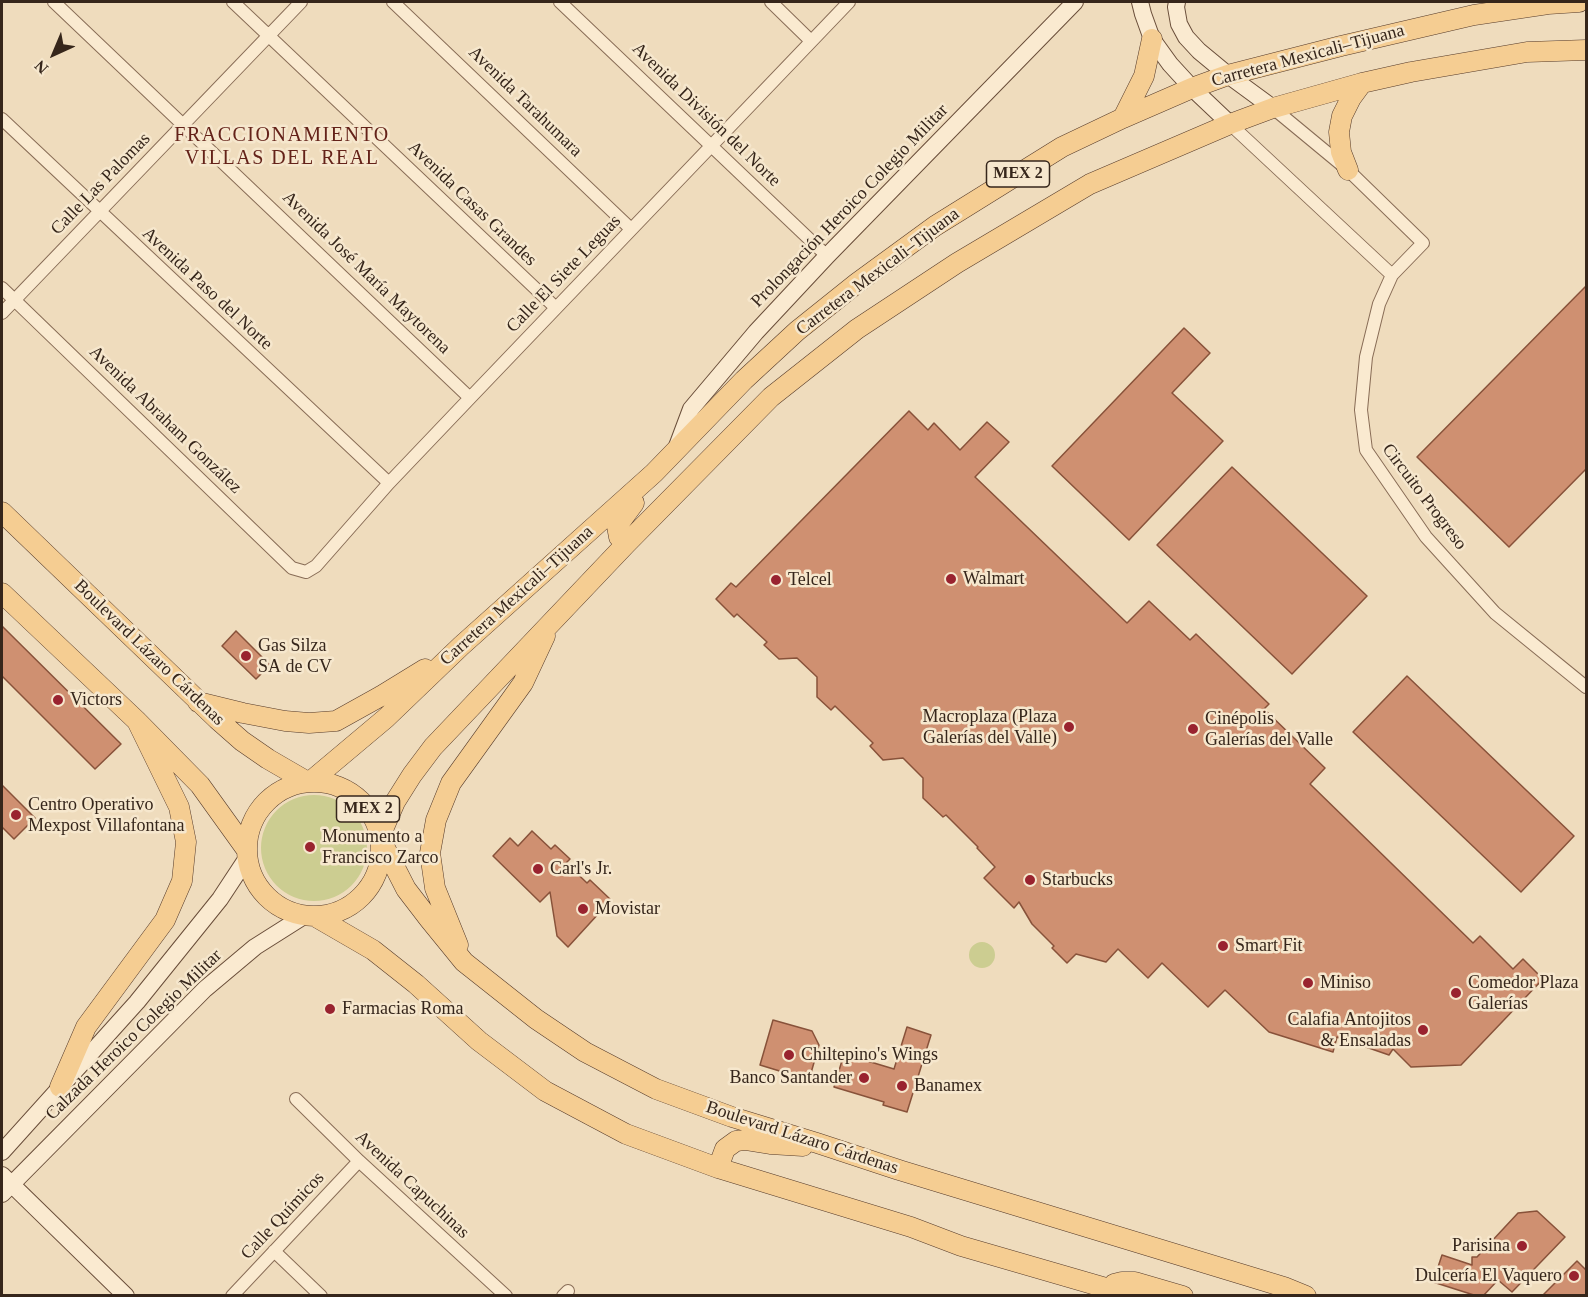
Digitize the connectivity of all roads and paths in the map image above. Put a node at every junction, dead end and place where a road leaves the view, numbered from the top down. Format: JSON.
{"nodes":[{"id":1,"x":54,"y":2,"type":"edge"},
{"id":2,"x":233,"y":2,"type":"edge"},
{"id":3,"x":300,"y":2,"type":"edge"},
{"id":4,"x":393,"y":2,"type":"edge"},
{"id":5,"x":560,"y":2,"type":"edge"},
{"id":6,"x":771,"y":2,"type":"edge"},
{"id":7,"x":849,"y":2,"type":"edge"},
{"id":8,"x":1075,"y":2,"type":"edge"},
{"id":9,"x":1140,"y":2,"type":"edge"},
{"id":10,"x":1177,"y":2,"type":"edge"},
{"id":11,"x":1580,"y":2,"type":"edge"},
{"id":12,"x":268,"y":35,"type":"junction"},
{"id":13,"x":1152,"y":39,"type":"junction"},
{"id":14,"x":811,"y":41,"type":"junction"},
{"id":15,"x":1587,"y":50,"type":"edge"},
{"id":16,"x":1228,"y":75,"type":"junction"},
{"id":17,"x":1362,"y":83,"type":"junction"},
{"id":18,"x":1192,"y":88,"type":"junction"},
{"id":19,"x":1273,"y":108,"type":"junction"},
{"id":20,"x":1123,"y":117,"type":"junction"},
{"id":21,"x":2,"y":119,"type":"edge"},
{"id":22,"x":183,"y":124,"type":"junction"},
{"id":23,"x":1230,"y":124,"type":"junction"},
{"id":24,"x":711,"y":145,"type":"junction"},
{"id":25,"x":1348,"y":170,"type":"junction"},
{"id":26,"x":98,"y":212,"type":"junction"},
{"id":27,"x":631,"y":229,"type":"junction"},
{"id":28,"x":827,"y":256,"type":"junction"},
{"id":29,"x":1392,"y":275,"type":"junction"},
{"id":30,"x":2,"y":288,"type":"edge"},
{"id":31,"x":14,"y":300,"type":"junction"},
{"id":32,"x":556,"y":308,"type":"junction"},
{"id":33,"x":2,"y":313,"type":"edge"},
{"id":34,"x":470,"y":398,"type":"junction"},
{"id":35,"x":675,"y":452,"type":"junction"},
{"id":36,"x":654,"y":473,"type":"junction"},
{"id":37,"x":389,"y":483,"type":"junction"},
{"id":38,"x":2,"y":512,"type":"edge"},
{"id":39,"x":626,"y":544,"type":"junction"},
{"id":40,"x":306,"y":572,"type":"joint"},
{"id":41,"x":2,"y":593,"type":"edge"},
{"id":42,"x":552,"y":622,"type":"junction"},
{"id":43,"x":461,"y":646,"type":"junction"},
{"id":44,"x":1587,"y":687,"type":"edge"},
{"id":45,"x":198,"y":702,"type":"junction"},
{"id":46,"x":137,"y":721,"type":"junction"},
{"id":47,"x":308,"y":781,"type":"junction"},
{"id":48,"x":382,"y":839,"type":"junction"},
{"id":49,"x":247,"y":854,"type":"junction"},
{"id":50,"x":310,"y":916,"type":"junction"},
{"id":51,"x":464,"y":962,"type":"junction"},
{"id":52,"x":60,"y":1087,"type":"junction"},
{"id":53,"x":296,"y":1099,"type":"dead end"},
{"id":54,"x":817,"y":1143,"type":"junction"},
{"id":55,"x":2,"y":1152,"type":"edge"},
{"id":56,"x":359,"y":1161,"type":"junction"},
{"id":57,"x":717,"y":1168,"type":"junction"},
{"id":58,"x":5,"y":1184,"type":"edge"},
{"id":59,"x":274,"y":1251,"type":"junction"},
{"id":60,"x":1106,"y":1287,"type":"junction"},
{"id":61,"x":1304,"y":1295,"type":"edge"},
{"id":62,"x":126,"y":1296,"type":"edge"},
{"id":63,"x":232,"y":1296,"type":"edge"},
{"id":64,"x":321,"y":1296,"type":"edge"},
{"id":65,"x":506,"y":1296,"type":"edge"},
{"id":66,"x":1134,"y":1296,"type":"edge"},
{"id":67,"x":1183,"y":1296,"type":"edge"}],
"edges":[{"from":1,"to":22,"type":"street","name":"Avenida José María Maytorena"},
{"from":2,"to":12,"type":"street","name":"Avenida Casas Grandes"},
{"from":3,"to":12,"type":"street","name":"Calle Las Palomas"},
{"from":4,"to":27,"type":"street","name":"Avenida Tarahumara"},
{"from":5,"to":24,"type":"street","name":"Avenida División del Norte"},
{"from":6,"to":14,"type":"street"},
{"from":7,"to":14,"type":"street","name":"Calle El Siete Leguas"},
{"from":8,"to":28,"type":"main road","name":"Prolongación Heroico Colegio Militar"},
{"from":9,"to":13,"type":"main road"},
{"from":10,"to":16,"type":"main road"},
{"from":11,"to":16,"type":"main road","name":"Carretera Mexicali–Tijuana","number":"MEX 2"},
{"from":12,"to":22,"type":"street","name":"Calle Las Palomas"},
{"from":12,"to":32,"type":"street","name":"Avenida Casas Grandes"},
{"from":13,"to":18,"type":"main road"},
{"from":13,"to":20,"type":"main road"},
{"from":14,"to":24,"type":"street","name":"Calle El Siete Leguas"},
{"from":15,"to":17,"type":"main road","name":"Carretera Mexicali–Tijuana","number":"MEX 2"},
{"from":16,"to":18,"type":"main road","name":"Carretera Mexicali–Tijuana","number":"MEX 2"},
{"from":16,"to":19,"type":"main road"},
{"from":17,"to":19,"type":"main road","name":"Carretera Mexicali–Tijuana","number":"MEX 2"},
{"from":17,"to":25,"type":"main road"},
{"from":18,"to":20,"type":"main road","name":"Carretera Mexicali–Tijuana","number":"MEX 2"},
{"from":18,"to":23,"type":"main road"},
{"from":19,"to":23,"type":"main road","name":"Carretera Mexicali–Tijuana","number":"MEX 2"},
{"from":19,"to":25,"type":"street","name":"Circuito Progreso"},
{"from":20,"to":35,"type":"main road","name":"Carretera Mexicali–Tijuana","number":"MEX 2"},
{"from":21,"to":26,"type":"street","name":"Avenida Paso del Norte"},
{"from":22,"to":26,"type":"street","name":"Calle Las Palomas"},
{"from":22,"to":34,"type":"street","name":"Avenida José María Maytorena"},
{"from":23,"to":29,"type":"street"},
{"from":23,"to":39,"type":"main road","name":"Carretera Mexicali–Tijuana","number":"MEX 2"},
{"from":24,"to":27,"type":"street","name":"Calle El Siete Leguas"},
{"from":24,"to":28,"type":"street","name":"Avenida División del Norte"},
{"from":25,"to":29,"type":"street","name":"Circuito Progreso"},
{"from":26,"to":31,"type":"street","name":"Calle Las Palomas"},
{"from":26,"to":37,"type":"street","name":"Avenida Paso del Norte"},
{"from":27,"to":32,"type":"street","name":"Calle El Siete Leguas"},
{"from":28,"to":35,"type":"main road","name":"Prolongación Heroico Colegio Militar"},
{"from":29,"to":44,"type":"street","name":"Circuito Progreso"},
{"from":30,"to":31,"type":"street","name":"Avenida Abraham González"},
{"from":31,"to":33,"type":"street","name":"Calle Las Palomas"},
{"from":31,"to":40,"type":"street","name":"Avenida Abraham González"},
{"from":32,"to":34,"type":"street","name":"Calle El Siete Leguas"},
{"from":34,"to":37,"type":"street","name":"Calle El Siete Leguas"},
{"from":35,"to":36,"type":"main road","name":"Carretera Mexicali–Tijuana","number":"MEX 2"},
{"from":36,"to":39,"type":"main road"},
{"from":36,"to":43,"type":"main road","name":"Carretera Mexicali–Tijuana","number":"MEX 2"},
{"from":37,"to":40,"type":"street","name":"Calle El Siete Leguas"},
{"from":38,"to":45,"type":"main road","name":"Boulevard Lázaro Cárdenas"},
{"from":39,"to":42,"type":"main road","name":"Carretera Mexicali–Tijuana","number":"MEX 2"},
{"from":41,"to":46,"type":"main road"},
{"from":42,"to":48,"type":"main road","name":"Carretera Mexicali–Tijuana","number":"MEX 2"},
{"from":42,"to":51,"type":"main road"},
{"from":43,"to":45,"type":"main road","number":"MEX 2"},
{"from":43,"to":47,"type":"main road","name":"Carretera Mexicali–Tijuana"},
{"from":45,"to":47,"type":"main road","name":"Boulevard Lázaro Cárdenas"},
{"from":46,"to":49,"type":"main road"},
{"from":46,"to":52,"type":"main road"},
{"from":47,"to":48,"type":"main road","number":"MEX 2"},
{"from":47,"to":49,"type":"main road"},
{"from":48,"to":50,"type":"main road","number":"MEX 2"},
{"from":48,"to":51,"type":"main road","name":"Boulevard Lázaro Cárdenas"},
{"from":49,"to":50,"type":"main road"},
{"from":49,"to":52,"type":"main road","name":"Calzada Heroico Colegio Militar"},
{"from":50,"to":57,"type":"main road"},
{"from":50,"to":58,"type":"main road","name":"Calzada Heroico Colegio Militar"},
{"from":51,"to":54,"type":"main road","name":"Boulevard Lázaro Cárdenas"},
{"from":52,"to":55,"type":"main road","name":"Calzada Heroico Colegio Militar"},
{"from":53,"to":56,"type":"street","name":"Avenida Capuchinas"},
{"from":54,"to":57,"type":"main road"},
{"from":54,"to":61,"type":"main road","name":"Boulevard Lázaro Cárdenas"},
{"from":56,"to":59,"type":"street","name":"Calle Químicos"},
{"from":56,"to":65,"type":"street","name":"Avenida Capuchinas"},
{"from":57,"to":60,"type":"main road"},
{"from":58,"to":62,"type":"main road"},
{"from":59,"to":63,"type":"street","name":"Calle Químicos"},
{"from":59,"to":64,"type":"street"},
{"from":60,"to":66,"type":"main road"},
{"from":60,"to":67,"type":"main road"}]}
